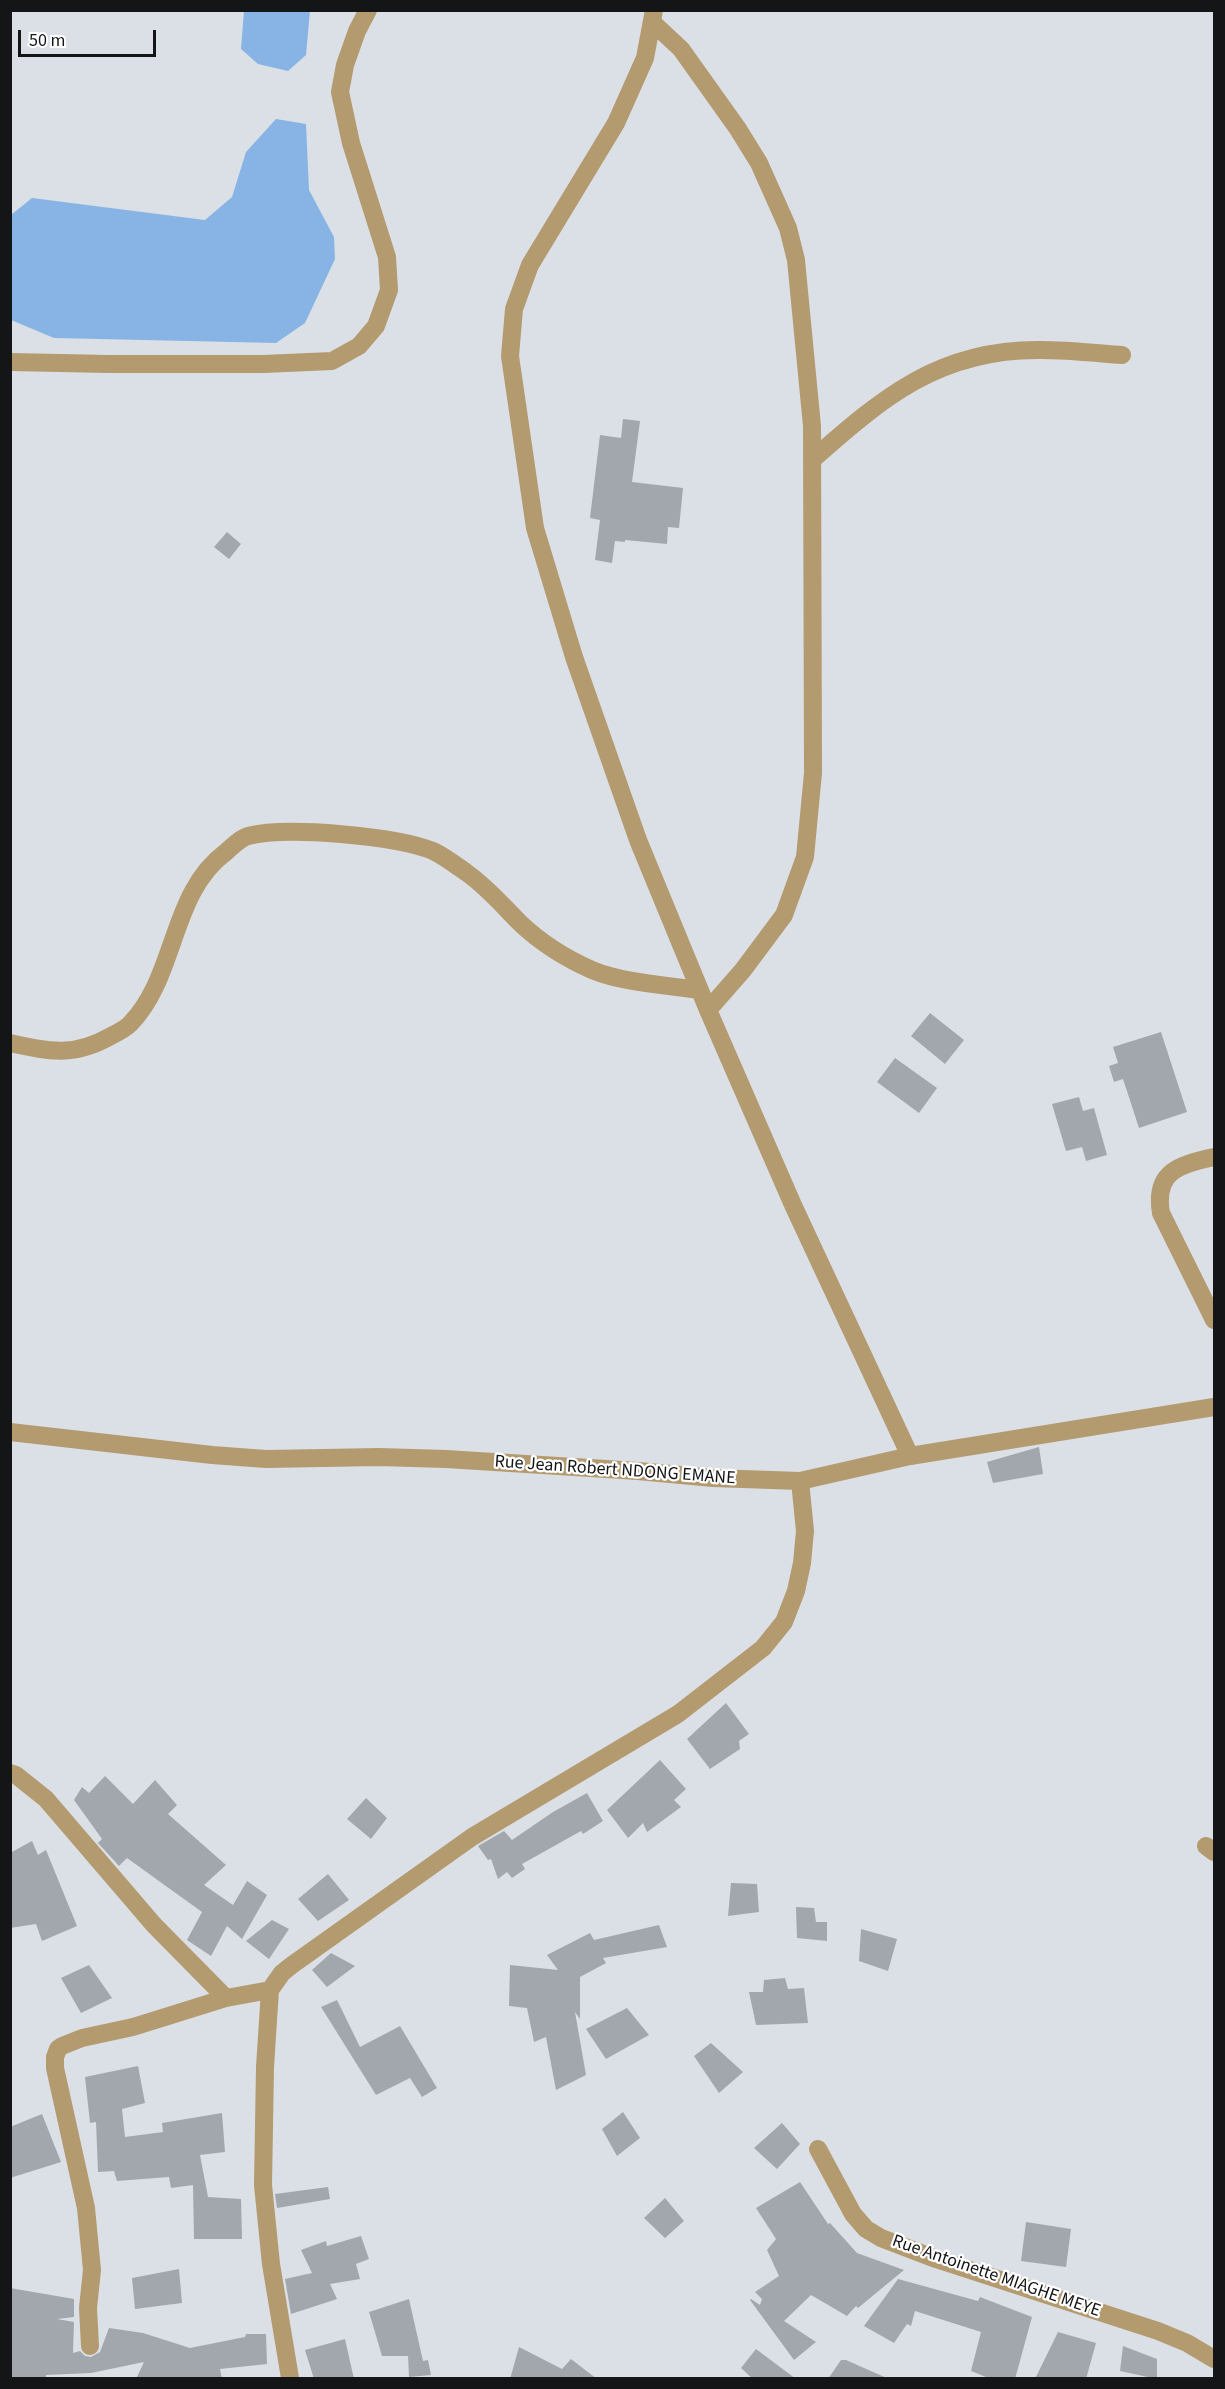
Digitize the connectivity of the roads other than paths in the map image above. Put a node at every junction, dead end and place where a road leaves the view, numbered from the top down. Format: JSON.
{"nodes":[{"id":1,"x":368,"y":10,"type":"edge"},
{"id":2,"x":653,"y":16,"type":"edge"},
{"id":3,"x":1122,"y":355,"type":"dead end"},
{"id":4,"x":10,"y":362,"type":"edge"},
{"id":5,"x":812,"y":460,"type":"junction"},
{"id":6,"x":699,"y":990,"type":"junction"},
{"id":7,"x":708,"y":1011,"type":"junction"},
{"id":8,"x":10,"y":1043,"type":"edge"},
{"id":9,"x":1215,"y":1157,"type":"edge"},
{"id":10,"x":1215,"y":1320,"type":"edge"},
{"id":11,"x":1215,"y":1407,"type":"edge"},
{"id":12,"x":10,"y":1432,"type":"edge"},
{"id":13,"x":910,"y":1456,"type":"junction"},
{"id":14,"x":800,"y":1481,"type":"junction"},
{"id":15,"x":10,"y":1773,"type":"edge"},
{"id":16,"x":270,"y":1990,"type":"junction"},
{"id":17,"x":226,"y":1998,"type":"junction"},
{"id":18,"x":818,"y":2149,"type":"dead end"},
{"id":19,"x":90,"y":2346,"type":"dead end"},
{"id":20,"x":1215,"y":2359,"type":"edge"},
{"id":21,"x":290,"y":2379,"type":"edge"}],
"edges":[{"from":1,"to":4,"type":"street"},
{"from":2,"to":5,"type":"street"},
{"from":2,"to":6,"type":"street"},
{"from":3,"to":5,"type":"street"},
{"from":5,"to":7,"type":"street"},
{"from":6,"to":7,"type":"street"},
{"from":6,"to":8,"type":"street"},
{"from":7,"to":13,"type":"street"},
{"from":9,"to":10,"type":"street"},
{"from":11,"to":13,"type":"street","name":"Rue Jean Robert NDONG EMANE"},
{"from":12,"to":14,"type":"street","name":"Rue Jean Robert NDONG EMANE"},
{"from":13,"to":14,"type":"street","name":"Rue Jean Robert NDONG EMANE"},
{"from":14,"to":16,"type":"street"},
{"from":15,"to":17,"type":"street"},
{"from":16,"to":17,"type":"street"},
{"from":16,"to":21,"type":"street"},
{"from":17,"to":19,"type":"street"},
{"from":18,"to":20,"type":"street","name":"Rue Antoinette MIAGHE MEYE"}]}
